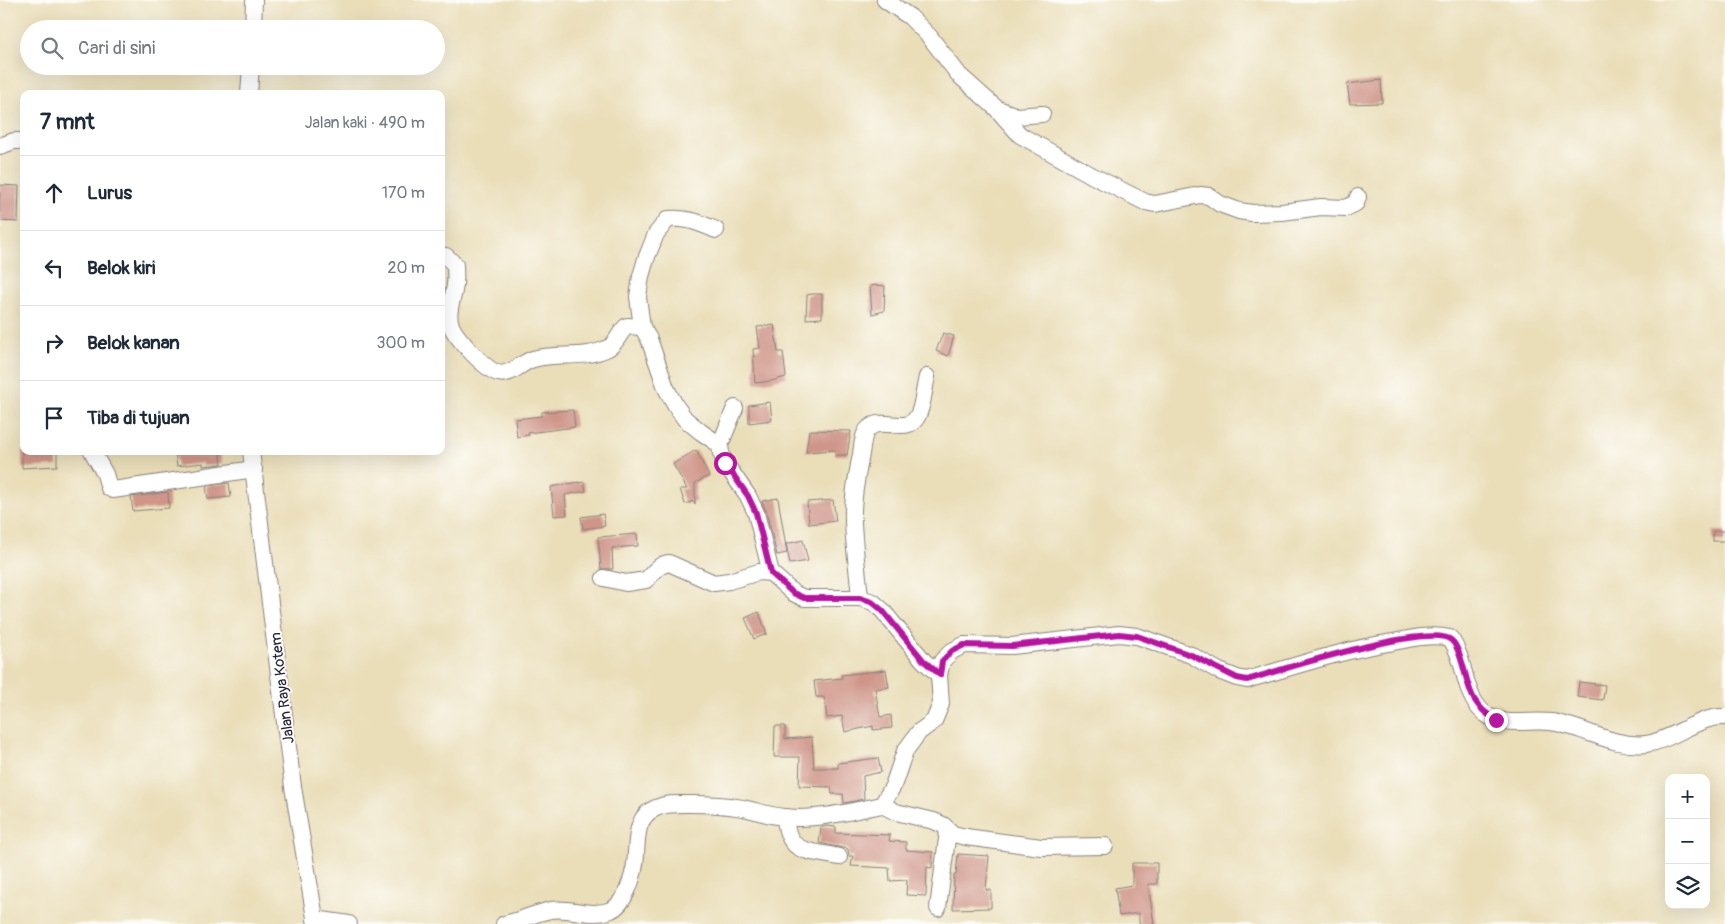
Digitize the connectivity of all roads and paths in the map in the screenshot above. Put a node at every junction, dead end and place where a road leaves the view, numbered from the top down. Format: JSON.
{"nodes":[{"id":1,"x":254,"y":0,"type":"edge"},
{"id":2,"x":885,"y":0,"type":"edge"},
{"id":3,"x":253,"y":20,"type":"edge"},
{"id":4,"x":250,"y":75,"type":"edge"},
{"id":5,"x":249,"y":90,"type":"edge"},
{"id":6,"x":996,"y":108,"type":"junction"},
{"id":7,"x":1042,"y":114,"type":"dead end"},
{"id":8,"x":20,"y":142,"type":"edge"},
{"id":9,"x":0,"y":146,"type":"edge"},
{"id":10,"x":1358,"y":197,"type":"dead end"},
{"id":11,"x":716,"y":230,"type":"dead end"},
{"id":12,"x":445,"y":256,"type":"edge"},
{"id":13,"x":642,"y":327,"type":"junction"},
{"id":14,"x":927,"y":377,"type":"dead end"},
{"id":15,"x":735,"y":408,"type":"dead end"},
{"id":16,"x":720,"y":446,"type":"junction"},
{"id":17,"x":94,"y":455,"type":"edge"},
{"id":18,"x":252,"y":455,"type":"edge"},
{"id":19,"x":254,"y":469,"type":"junction"},
{"id":20,"x":771,"y":573,"type":"junction"},
{"id":21,"x":604,"y":578,"type":"dead end"},
{"id":22,"x":860,"y":598,"type":"junction"},
{"id":23,"x":940,"y":675,"type":"junction"},
{"id":24,"x":1725,"y":717,"type":"edge"},
{"id":25,"x":882,"y":805,"type":"junction"},
{"id":26,"x":785,"y":818,"type":"junction"},
{"id":27,"x":948,"y":830,"type":"junction"},
{"id":28,"x":1105,"y":846,"type":"dead end"},
{"id":29,"x":839,"y":857,"type":"dead end"},
{"id":30,"x":938,"y":908,"type":"dead end"},
{"id":31,"x":315,"y":921,"type":"edge"},
{"id":32,"x":349,"y":924,"type":"edge"},
{"id":33,"x":504,"y":924,"type":"edge"}],
"edges":[{"from":1,"to":3,"type":"street"},
{"from":2,"to":6,"type":"street"},
{"from":4,"to":5,"type":"street"},
{"from":6,"to":7,"type":"street"},
{"from":6,"to":10,"type":"street"},
{"from":8,"to":9,"type":"street"},
{"from":11,"to":13,"type":"street"},
{"from":12,"to":13,"type":"street"},
{"from":13,"to":16,"type":"street"},
{"from":14,"to":22,"type":"street"},
{"from":15,"to":16,"type":"street"},
{"from":16,"to":20,"type":"street"},
{"from":17,"to":19,"type":"street"},
{"from":18,"to":19,"type":"street","name":"Jalan Raya Kotem"},
{"from":19,"to":31,"type":"street","name":"Jalan Raya Kotem"},
{"from":20,"to":21,"type":"street"},
{"from":20,"to":22,"type":"street"},
{"from":22,"to":23,"type":"street"},
{"from":23,"to":24,"type":"street"},
{"from":23,"to":25,"type":"street"},
{"from":25,"to":26,"type":"street"},
{"from":25,"to":27,"type":"street"},
{"from":26,"to":29,"type":"street"},
{"from":26,"to":33,"type":"street"},
{"from":27,"to":28,"type":"street"},
{"from":27,"to":30,"type":"street"},
{"from":31,"to":32,"type":"street"}]}
